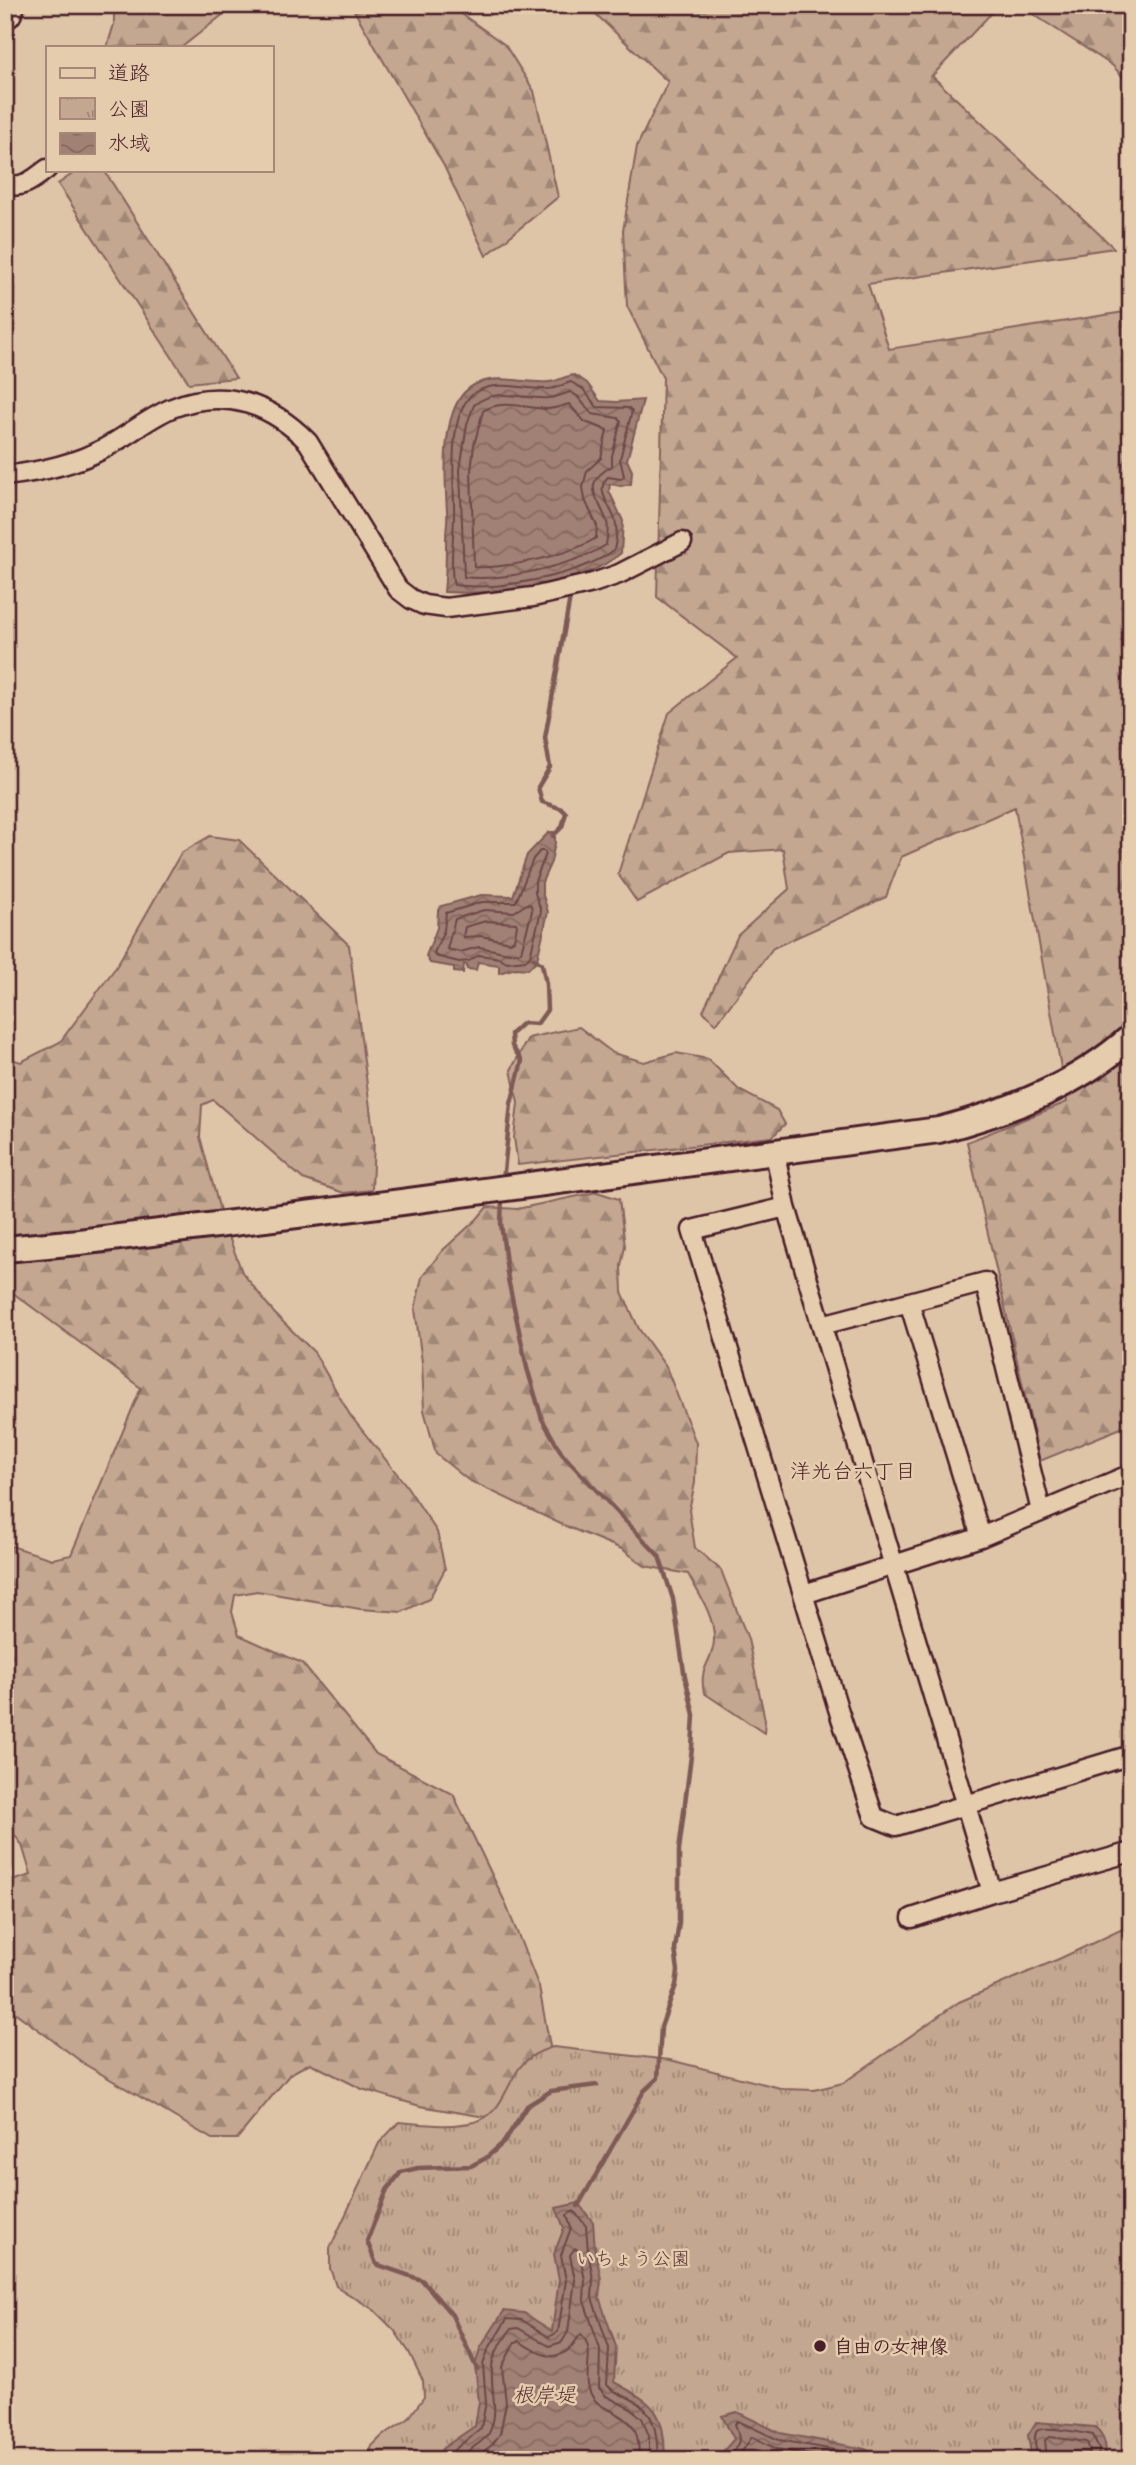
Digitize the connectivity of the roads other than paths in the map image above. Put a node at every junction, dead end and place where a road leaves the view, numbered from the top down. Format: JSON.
{"nodes":[{"id":1,"x":8,"y":5,"type":"edge"},
{"id":2,"x":5,"y":12,"type":"edge"},
{"id":3,"x":46,"y":170,"type":"edge"},
{"id":4,"x":5,"y":185,"type":"edge"},
{"id":5,"x":5,"y":476,"type":"edge"},
{"id":6,"x":682,"y":542,"type":"dead end"},
{"id":7,"x":1131,"y":1037,"type":"edge"},
{"id":8,"x":775,"y":1154,"type":"junction"},
{"id":9,"x":786,"y":1207,"type":"junction"},
{"id":10,"x":5,"y":1249,"type":"edge"},
{"id":11,"x":909,"y":1302,"type":"junction"},
{"id":12,"x":822,"y":1325,"type":"junction"},
{"id":13,"x":1131,"y":1474,"type":"edge"},
{"id":14,"x":1041,"y":1511,"type":"junction"},
{"id":15,"x":981,"y":1537,"type":"junction"},
{"id":16,"x":892,"y":1565,"type":"junction"},
{"id":17,"x":804,"y":1594,"type":"junction"},
{"id":18,"x":1131,"y":1755,"type":"edge"},
{"id":19,"x":965,"y":1804,"type":"junction"},
{"id":20,"x":1131,"y":1852,"type":"edge"},
{"id":21,"x":992,"y":1892,"type":"junction"},
{"id":22,"x":912,"y":1918,"type":"dead end"}],
"edges":[{"from":1,"to":2,"type":"highway"},
{"from":3,"to":4,"type":"street"},
{"from":5,"to":6,"type":"street"},
{"from":7,"to":8,"type":"street"},
{"from":8,"to":9,"type":"street"},
{"from":8,"to":10,"type":"street"},
{"from":9,"to":12,"type":"street"},
{"from":9,"to":17,"type":"street"},
{"from":11,"to":12,"type":"street"},
{"from":11,"to":14,"type":"street"},
{"from":11,"to":15,"type":"street"},
{"from":12,"to":16,"type":"street"},
{"from":13,"to":14,"type":"street"},
{"from":14,"to":15,"type":"street"},
{"from":15,"to":16,"type":"street"},
{"from":16,"to":17,"type":"street"},
{"from":16,"to":19,"type":"street"},
{"from":17,"to":19,"type":"street"},
{"from":18,"to":19,"type":"street"},
{"from":19,"to":21,"type":"street"},
{"from":20,"to":21,"type":"street"},
{"from":21,"to":22,"type":"street"}]}
